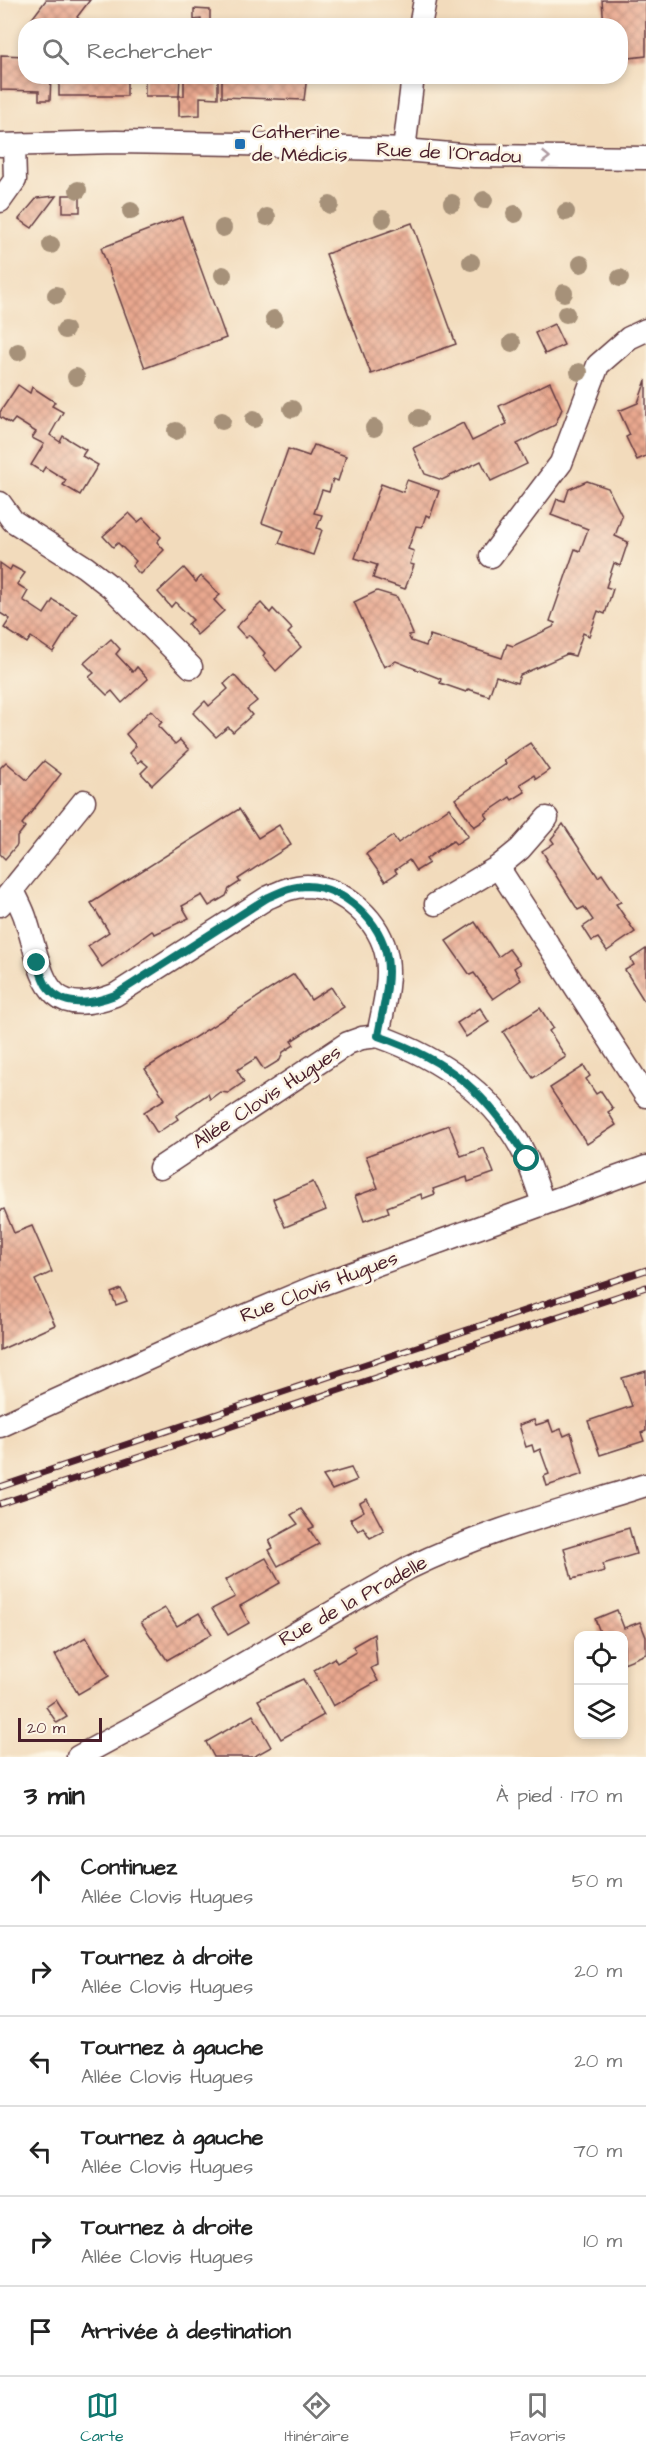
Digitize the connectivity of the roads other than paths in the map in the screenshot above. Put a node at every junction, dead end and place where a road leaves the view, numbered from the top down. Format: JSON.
{"nodes":[{"id":1,"x":425,"y":0,"type":"edge"},
{"id":2,"x":422,"y":18,"type":"edge"},
{"id":3,"x":412,"y":84,"type":"edge"},
{"id":4,"x":7,"y":145,"type":"edge"},
{"id":5,"x":404,"y":150,"type":"junction"},
{"id":6,"x":646,"y":158,"type":"edge"},
{"id":7,"x":0,"y":201,"type":"edge"},
{"id":8,"x":646,"y":330,"type":"edge"},
{"id":9,"x":0,"y":502,"type":"edge"},
{"id":10,"x":491,"y":556,"type":"dead end"},
{"id":11,"x":192,"y":667,"type":"dead end"},
{"id":12,"x":84,"y":801,"type":"dead end"},
{"id":13,"x":547,"y":818,"type":"dead end"},
{"id":14,"x":498,"y":867,"type":"junction"},
{"id":15,"x":6,"y":897,"type":"edge"},
{"id":16,"x":436,"y":904,"type":"dead end"},
{"id":17,"x":378,"y":1036,"type":"junction"},
{"id":18,"x":646,"y":1096,"type":"edge"},
{"id":19,"x":646,"y":1167,"type":"edge"},
{"id":20,"x":160,"y":1168,"type":"dead end"},
{"id":21,"x":543,"y":1203,"type":"junction"},
{"id":22,"x":0,"y":1426,"type":"edge"},
{"id":23,"x":646,"y":1485,"type":"edge"},
{"id":24,"x":78,"y":1757,"type":"edge"}],
"edges":[{"from":1,"to":2,"type":"street"},
{"from":3,"to":5,"type":"street"},
{"from":4,"to":5,"type":"street","name":"Rue de l'Oradou"},
{"from":4,"to":7,"type":"street"},
{"from":5,"to":6,"type":"street","name":"Rue de l'Oradou","one_way":true},
{"from":8,"to":10,"type":"street"},
{"from":9,"to":11,"type":"street"},
{"from":12,"to":15,"type":"street"},
{"from":13,"to":14,"type":"street"},
{"from":14,"to":16,"type":"street"},
{"from":14,"to":18,"type":"street"},
{"from":15,"to":17,"type":"street"},
{"from":17,"to":20,"type":"street","name":"Allée Clovis Hugues"},
{"from":17,"to":21,"type":"street"},
{"from":19,"to":21,"type":"street","name":"Rue Clovis Hugues"},
{"from":21,"to":22,"type":"street","name":"Rue Clovis Hugues"},
{"from":23,"to":24,"type":"street","name":"Rue de la Pradelle"}]}
